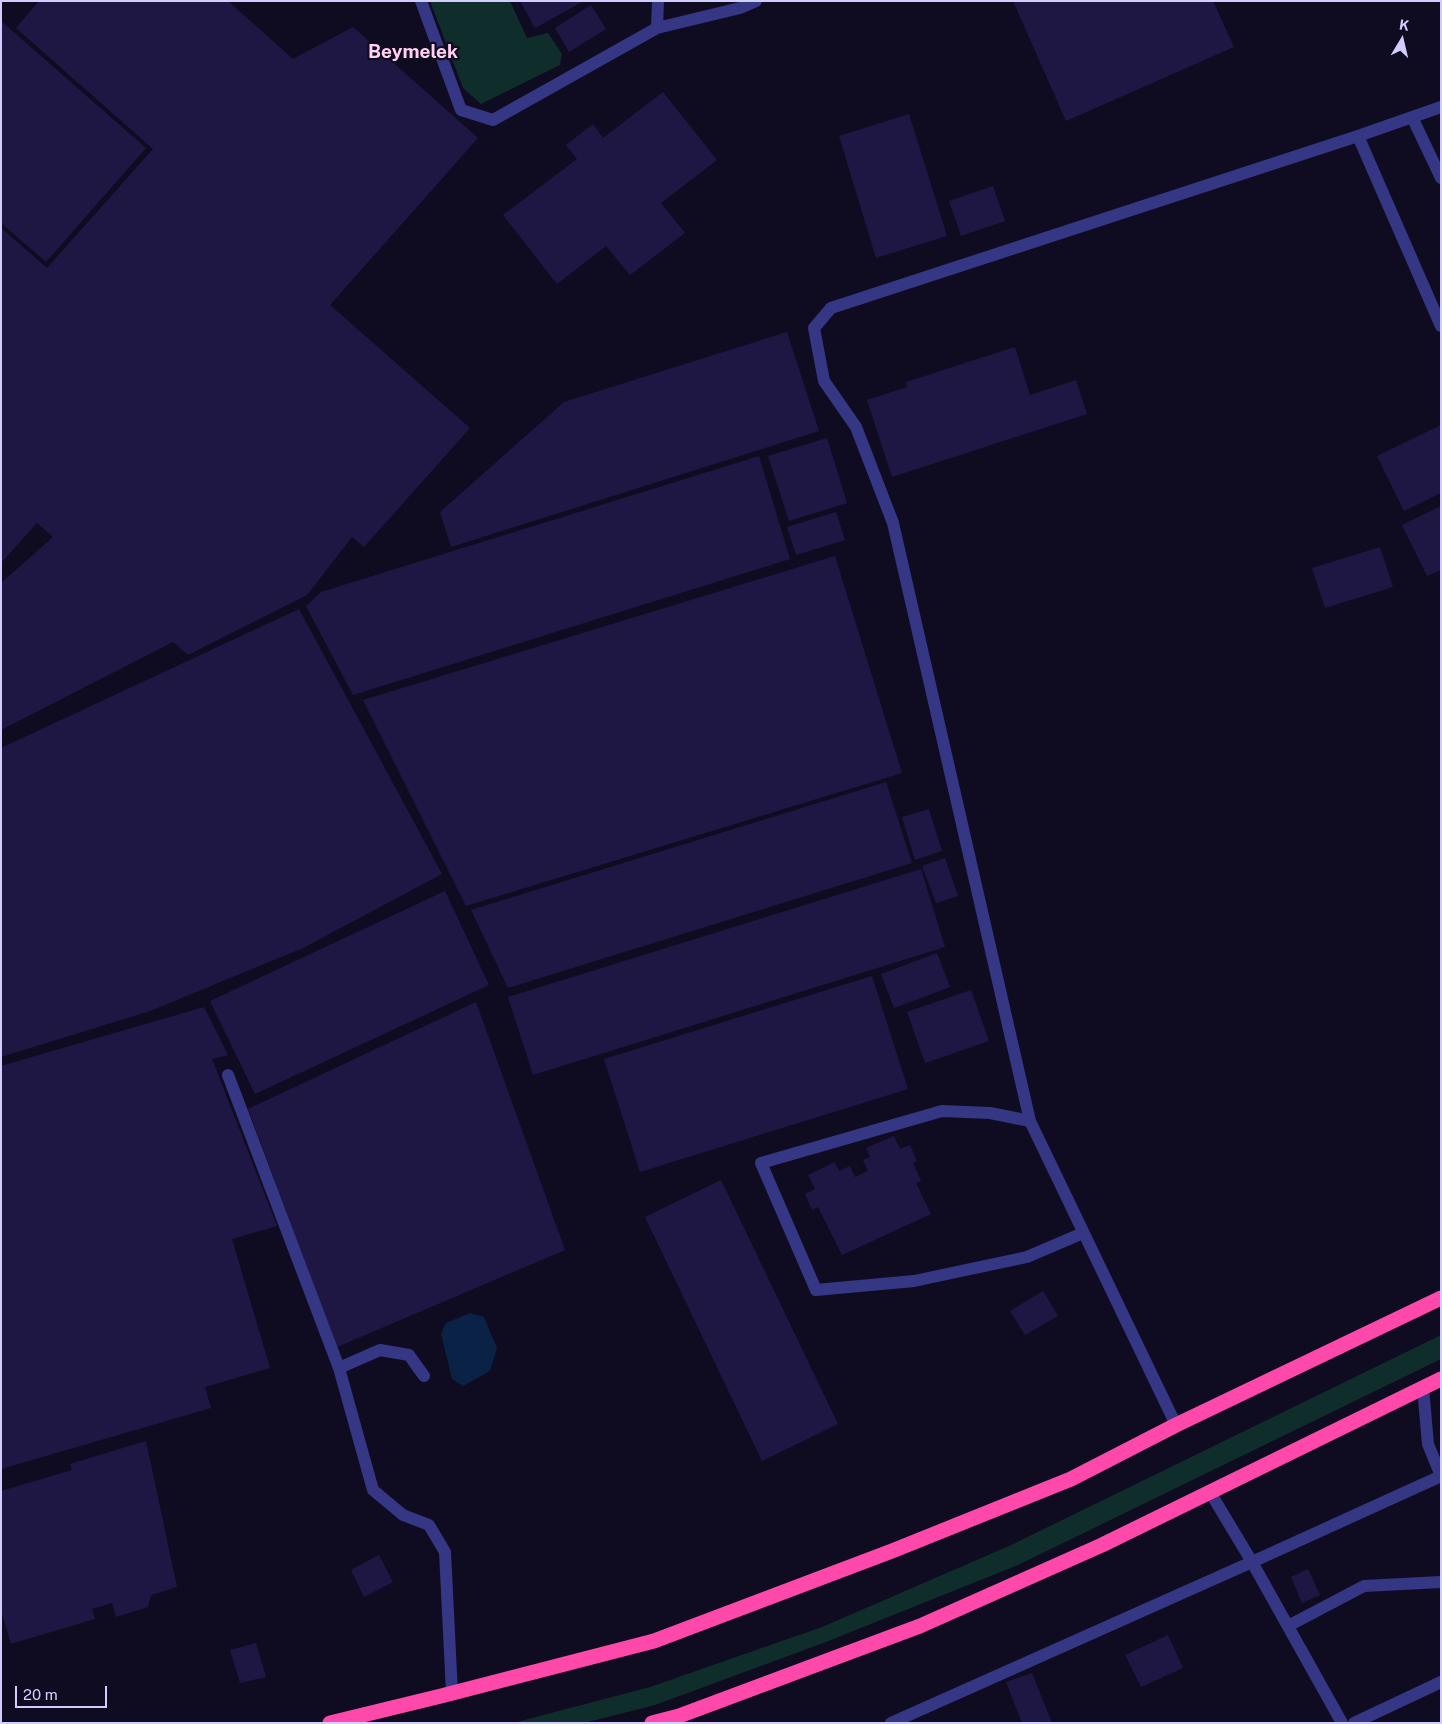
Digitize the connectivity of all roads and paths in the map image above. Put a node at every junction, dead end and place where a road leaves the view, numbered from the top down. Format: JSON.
{"nodes":[{"id":1,"x":421,"y":1,"type":"edge"},
{"id":2,"x":658,"y":1,"type":"edge"},
{"id":3,"x":756,"y":1,"type":"edge"},
{"id":4,"x":657,"y":28,"type":"junction"},
{"id":5,"x":1441,"y":107,"type":"edge"},
{"id":6,"x":1412,"y":117,"type":"junction"},
{"id":7,"x":1358,"y":136,"type":"junction"},
{"id":8,"x":1441,"y":178,"type":"edge"},
{"id":9,"x":1441,"y":326,"type":"edge"},
{"id":10,"x":228,"y":1075,"type":"dead end"},
{"id":11,"x":1030,"y":1121,"type":"junction"},
{"id":12,"x":1083,"y":1233,"type":"junction"},
{"id":13,"x":1441,"y":1298,"type":"edge"},
{"id":14,"x":339,"y":1368,"type":"junction"},
{"id":15,"x":424,"y":1376,"type":"dead end"},
{"id":16,"x":1441,"y":1379,"type":"edge"},
{"id":17,"x":1423,"y":1388,"type":"junction"},
{"id":18,"x":1176,"y":1425,"type":"junction"},
{"id":19,"x":1441,"y":1476,"type":"edge"},
{"id":20,"x":1210,"y":1492,"type":"junction"},
{"id":21,"x":1252,"y":1562,"type":"junction"},
{"id":22,"x":1441,"y":1582,"type":"edge"},
{"id":23,"x":1288,"y":1626,"type":"junction"},
{"id":24,"x":1441,"y":1682,"type":"edge"},
{"id":25,"x":452,"y":1693,"type":"junction"},
{"id":26,"x":330,"y":1723,"type":"edge"},
{"id":27,"x":652,"y":1723,"type":"edge"},
{"id":28,"x":891,"y":1723,"type":"edge"},
{"id":29,"x":1342,"y":1723,"type":"edge"},
{"id":30,"x":1354,"y":1723,"type":"edge"}],
"edges":[{"from":1,"to":4,"type":"street"},
{"from":2,"to":4,"type":"street"},
{"from":3,"to":4,"type":"street"},
{"from":5,"to":6,"type":"street"},
{"from":6,"to":7,"type":"street"},
{"from":6,"to":8,"type":"street"},
{"from":7,"to":9,"type":"street"},
{"from":7,"to":11,"type":"street"},
{"from":10,"to":14,"type":"street"},
{"from":11,"to":12,"type":"street"},
{"from":11,"to":12,"type":"street"},
{"from":12,"to":18,"type":"street"},
{"from":13,"to":18,"type":"highway"},
{"from":14,"to":15,"type":"street"},
{"from":14,"to":25,"type":"street"},
{"from":16,"to":17,"type":"highway"},
{"from":17,"to":19,"type":"street"},
{"from":17,"to":20,"type":"highway"},
{"from":18,"to":25,"type":"highway"},
{"from":19,"to":21,"type":"street"},
{"from":20,"to":21,"type":"street"},
{"from":20,"to":27,"type":"highway"},
{"from":21,"to":23,"type":"street"},
{"from":21,"to":28,"type":"street"},
{"from":22,"to":23,"type":"street"},
{"from":23,"to":29,"type":"street"},
{"from":24,"to":30,"type":"street"},
{"from":25,"to":26,"type":"highway"}]}
